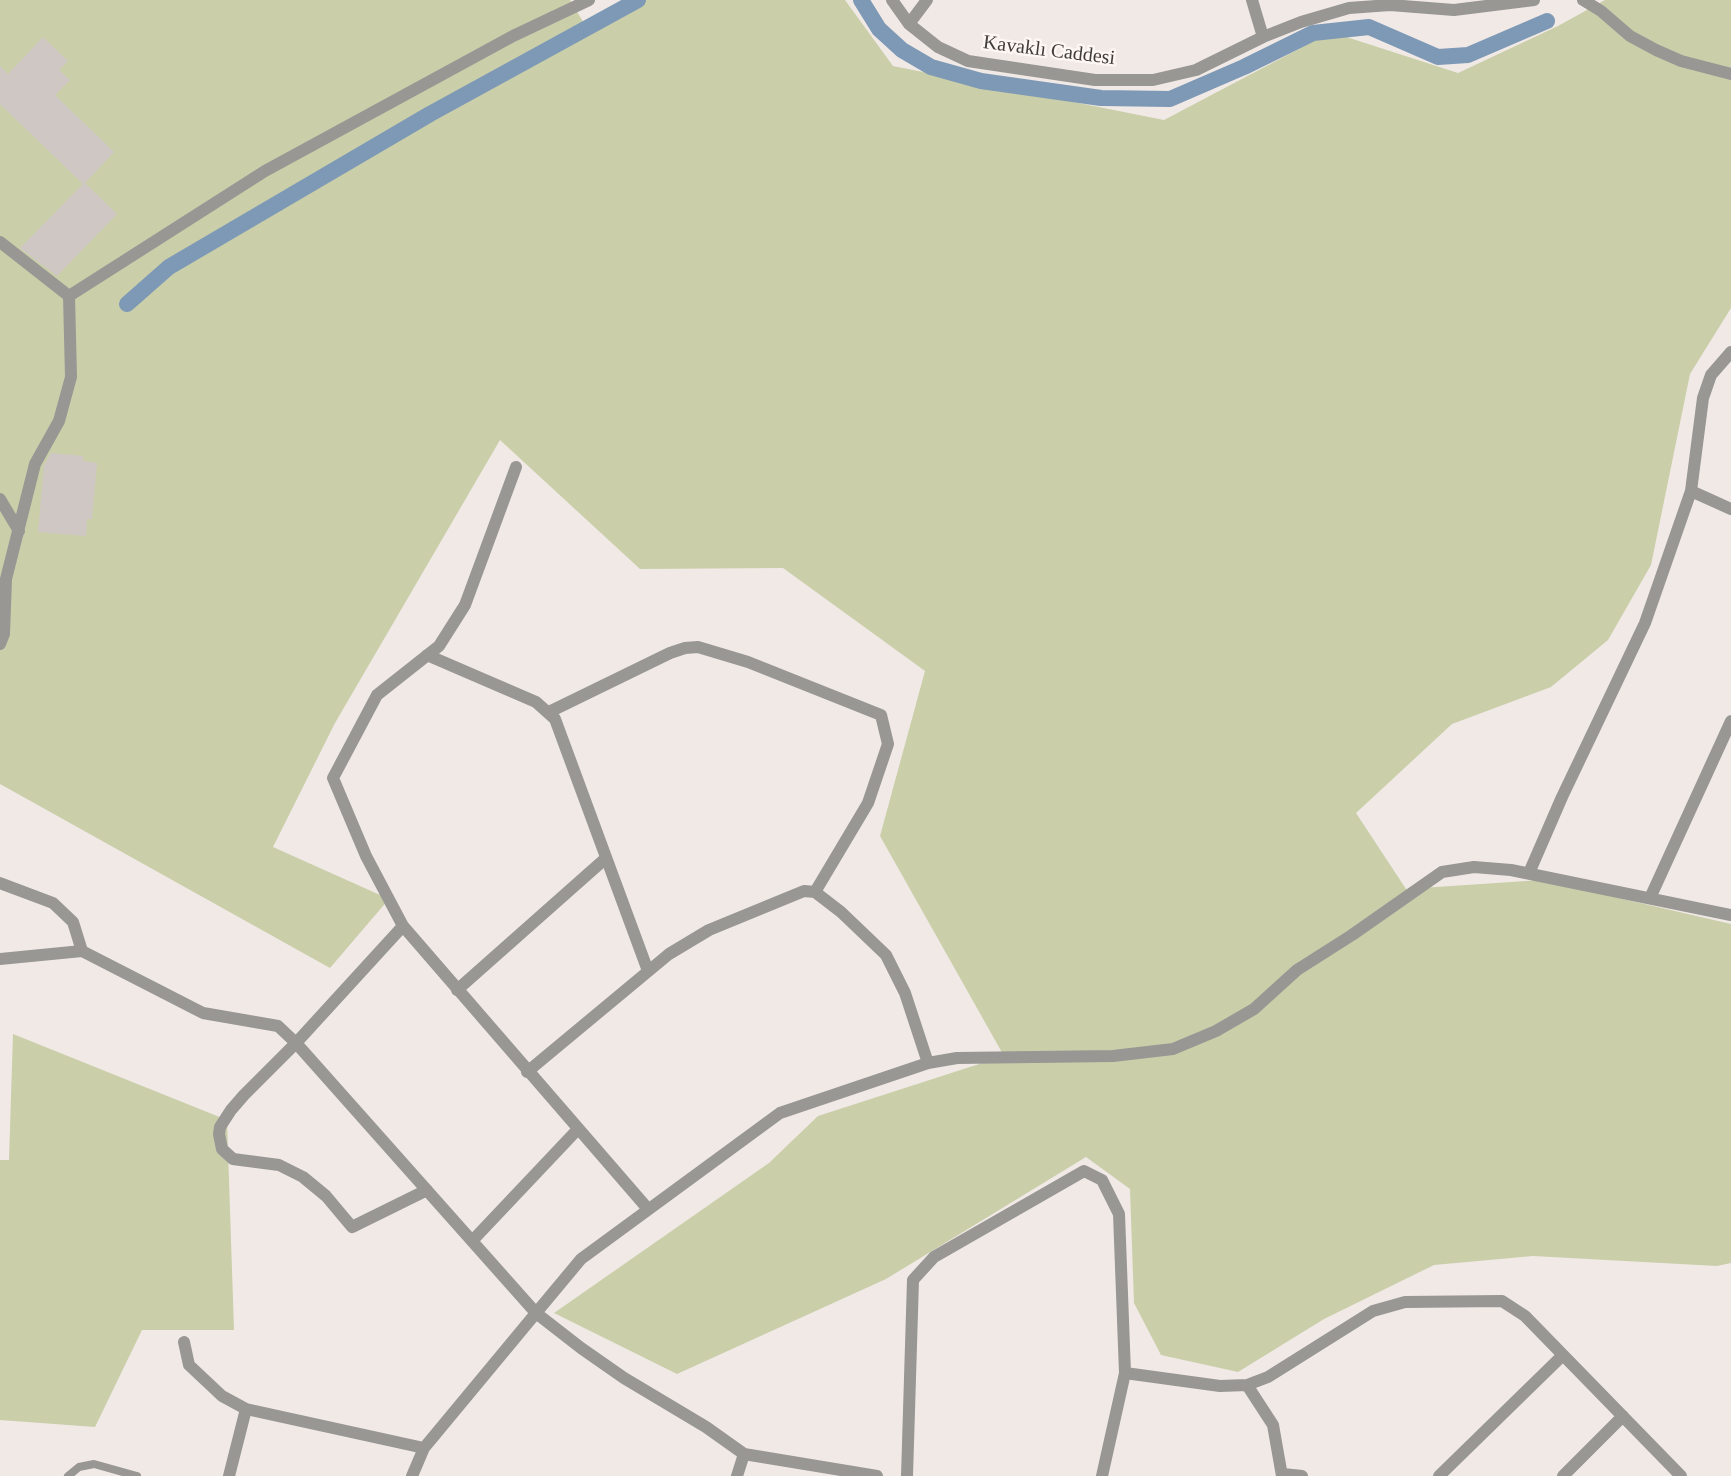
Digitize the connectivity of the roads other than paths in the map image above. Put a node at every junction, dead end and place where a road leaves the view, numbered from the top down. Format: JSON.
{"nodes":[{"id":1,"x":589,"y":0,"type":"edge"},
{"id":2,"x":892,"y":0,"type":"edge"},
{"id":3,"x":927,"y":0,"type":"edge"},
{"id":4,"x":1252,"y":0,"type":"edge"},
{"id":5,"x":1534,"y":0,"type":"edge"},
{"id":6,"x":1584,"y":0,"type":"edge"},
{"id":7,"x":909,"y":24,"type":"junction"},
{"id":8,"x":1263,"y":37,"type":"junction"},
{"id":9,"x":1731,"y":74,"type":"edge"},
{"id":10,"x":0,"y":242,"type":"edge"},
{"id":11,"x":69,"y":296,"type":"junction"},
{"id":12,"x":1731,"y":352,"type":"edge"},
{"id":13,"x":516,"y":467,"type":"dead end"},
{"id":14,"x":1691,"y":491,"type":"junction"},
{"id":15,"x":0,"y":499,"type":"edge"},
{"id":16,"x":1731,"y":509,"type":"edge"},
{"id":17,"x":19,"y":531,"type":"junction"},
{"id":18,"x":0,"y":644,"type":"edge"},
{"id":19,"x":427,"y":656,"type":"junction"},
{"id":20,"x":549,"y":712,"type":"junction"},
{"id":21,"x":1731,"y":721,"type":"edge"},
{"id":22,"x":606,"y":858,"type":"junction"},
{"id":23,"x":1529,"y":873,"type":"junction"},
{"id":24,"x":0,"y":883,"type":"edge"},
{"id":25,"x":815,"y":892,"type":"junction"},
{"id":26,"x":1650,"y":898,"type":"junction"},
{"id":27,"x":1731,"y":915,"type":"edge"},
{"id":28,"x":403,"y":926,"type":"junction"},
{"id":29,"x":82,"y":951,"type":"junction"},
{"id":30,"x":0,"y":959,"type":"edge"},
{"id":31,"x":648,"y":971,"type":"junction"},
{"id":32,"x":457,"y":990,"type":"junction"},
{"id":33,"x":296,"y":1042,"type":"junction"},
{"id":34,"x":928,"y":1063,"type":"junction"},
{"id":35,"x":528,"y":1071,"type":"junction"},
{"id":36,"x":578,"y":1129,"type":"junction"},
{"id":37,"x":428,"y":1190,"type":"junction"},
{"id":38,"x":648,"y":1209,"type":"junction"},
{"id":39,"x":473,"y":1240,"type":"junction"},
{"id":40,"x":536,"y":1313,"type":"junction"},
{"id":41,"x":184,"y":1342,"type":"dead end"},
{"id":42,"x":1563,"y":1355,"type":"junction"},
{"id":43,"x":1125,"y":1373,"type":"junction"},
{"id":44,"x":1246,"y":1385,"type":"junction"},
{"id":45,"x":246,"y":1409,"type":"junction"},
{"id":46,"x":1623,"y":1416,"type":"junction"},
{"id":47,"x":424,"y":1448,"type":"junction"},
{"id":48,"x":744,"y":1454,"type":"junction"},
{"id":49,"x":1283,"y":1475,"type":"edge"},
{"id":50,"x":68,"y":1476,"type":"edge"},
{"id":51,"x":136,"y":1476,"type":"edge"},
{"id":52,"x":229,"y":1476,"type":"edge"},
{"id":53,"x":412,"y":1476,"type":"edge"},
{"id":54,"x":737,"y":1476,"type":"edge"},
{"id":55,"x":877,"y":1476,"type":"edge"},
{"id":56,"x":907,"y":1476,"type":"edge"},
{"id":57,"x":1102,"y":1476,"type":"edge"},
{"id":58,"x":1302,"y":1476,"type":"edge"},
{"id":59,"x":1439,"y":1476,"type":"edge"},
{"id":60,"x":1563,"y":1476,"type":"edge"},
{"id":61,"x":1681,"y":1476,"type":"edge"}],
"edges":[{"from":1,"to":11,"type":"street"},
{"from":2,"to":7,"type":"street","name":"Kavaklı Caddesi"},
{"from":3,"to":7,"type":"street"},
{"from":4,"to":8,"type":"street"},
{"from":5,"to":8,"type":"street","name":"Kavaklı Caddesi"},
{"from":6,"to":9,"type":"street"},
{"from":7,"to":8,"type":"street","name":"Kavaklı Caddesi"},
{"from":10,"to":11,"type":"street"},
{"from":11,"to":17,"type":"street"},
{"from":12,"to":14,"type":"street"},
{"from":13,"to":19,"type":"street"},
{"from":14,"to":16,"type":"street"},
{"from":14,"to":23,"type":"street"},
{"from":15,"to":17,"type":"street"},
{"from":17,"to":18,"type":"street"},
{"from":19,"to":20,"type":"street"},
{"from":19,"to":28,"type":"street"},
{"from":20,"to":22,"type":"street"},
{"from":20,"to":25,"type":"street"},
{"from":21,"to":26,"type":"street"},
{"from":22,"to":31,"type":"street"},
{"from":22,"to":32,"type":"street"},
{"from":23,"to":26,"type":"street"},
{"from":23,"to":34,"type":"street"},
{"from":24,"to":29,"type":"street"},
{"from":25,"to":31,"type":"street"},
{"from":25,"to":34,"type":"street"},
{"from":26,"to":27,"type":"street"},
{"from":28,"to":32,"type":"street"},
{"from":28,"to":33,"type":"street"},
{"from":29,"to":30,"type":"street"},
{"from":29,"to":33,"type":"street"},
{"from":31,"to":35,"type":"street"},
{"from":32,"to":35,"type":"street"},
{"from":33,"to":37,"type":"street"},
{"from":33,"to":37,"type":"street"},
{"from":34,"to":38,"type":"street"},
{"from":35,"to":36,"type":"street"},
{"from":36,"to":38,"type":"street"},
{"from":36,"to":39,"type":"street"},
{"from":37,"to":39,"type":"street"},
{"from":38,"to":40,"type":"street"},
{"from":39,"to":40,"type":"street"},
{"from":40,"to":47,"type":"street"},
{"from":40,"to":48,"type":"street"},
{"from":41,"to":45,"type":"street"},
{"from":42,"to":44,"type":"street"},
{"from":42,"to":46,"type":"street"},
{"from":42,"to":59,"type":"street"},
{"from":43,"to":44,"type":"street"},
{"from":43,"to":56,"type":"street"},
{"from":43,"to":57,"type":"street"},
{"from":44,"to":49,"type":"street"},
{"from":45,"to":47,"type":"street"},
{"from":45,"to":52,"type":"street"},
{"from":46,"to":60,"type":"street"},
{"from":46,"to":61,"type":"street"},
{"from":47,"to":53,"type":"street"},
{"from":48,"to":54,"type":"street"},
{"from":48,"to":55,"type":"street"},
{"from":49,"to":58,"type":"street"},
{"from":50,"to":51,"type":"lane"}]}
